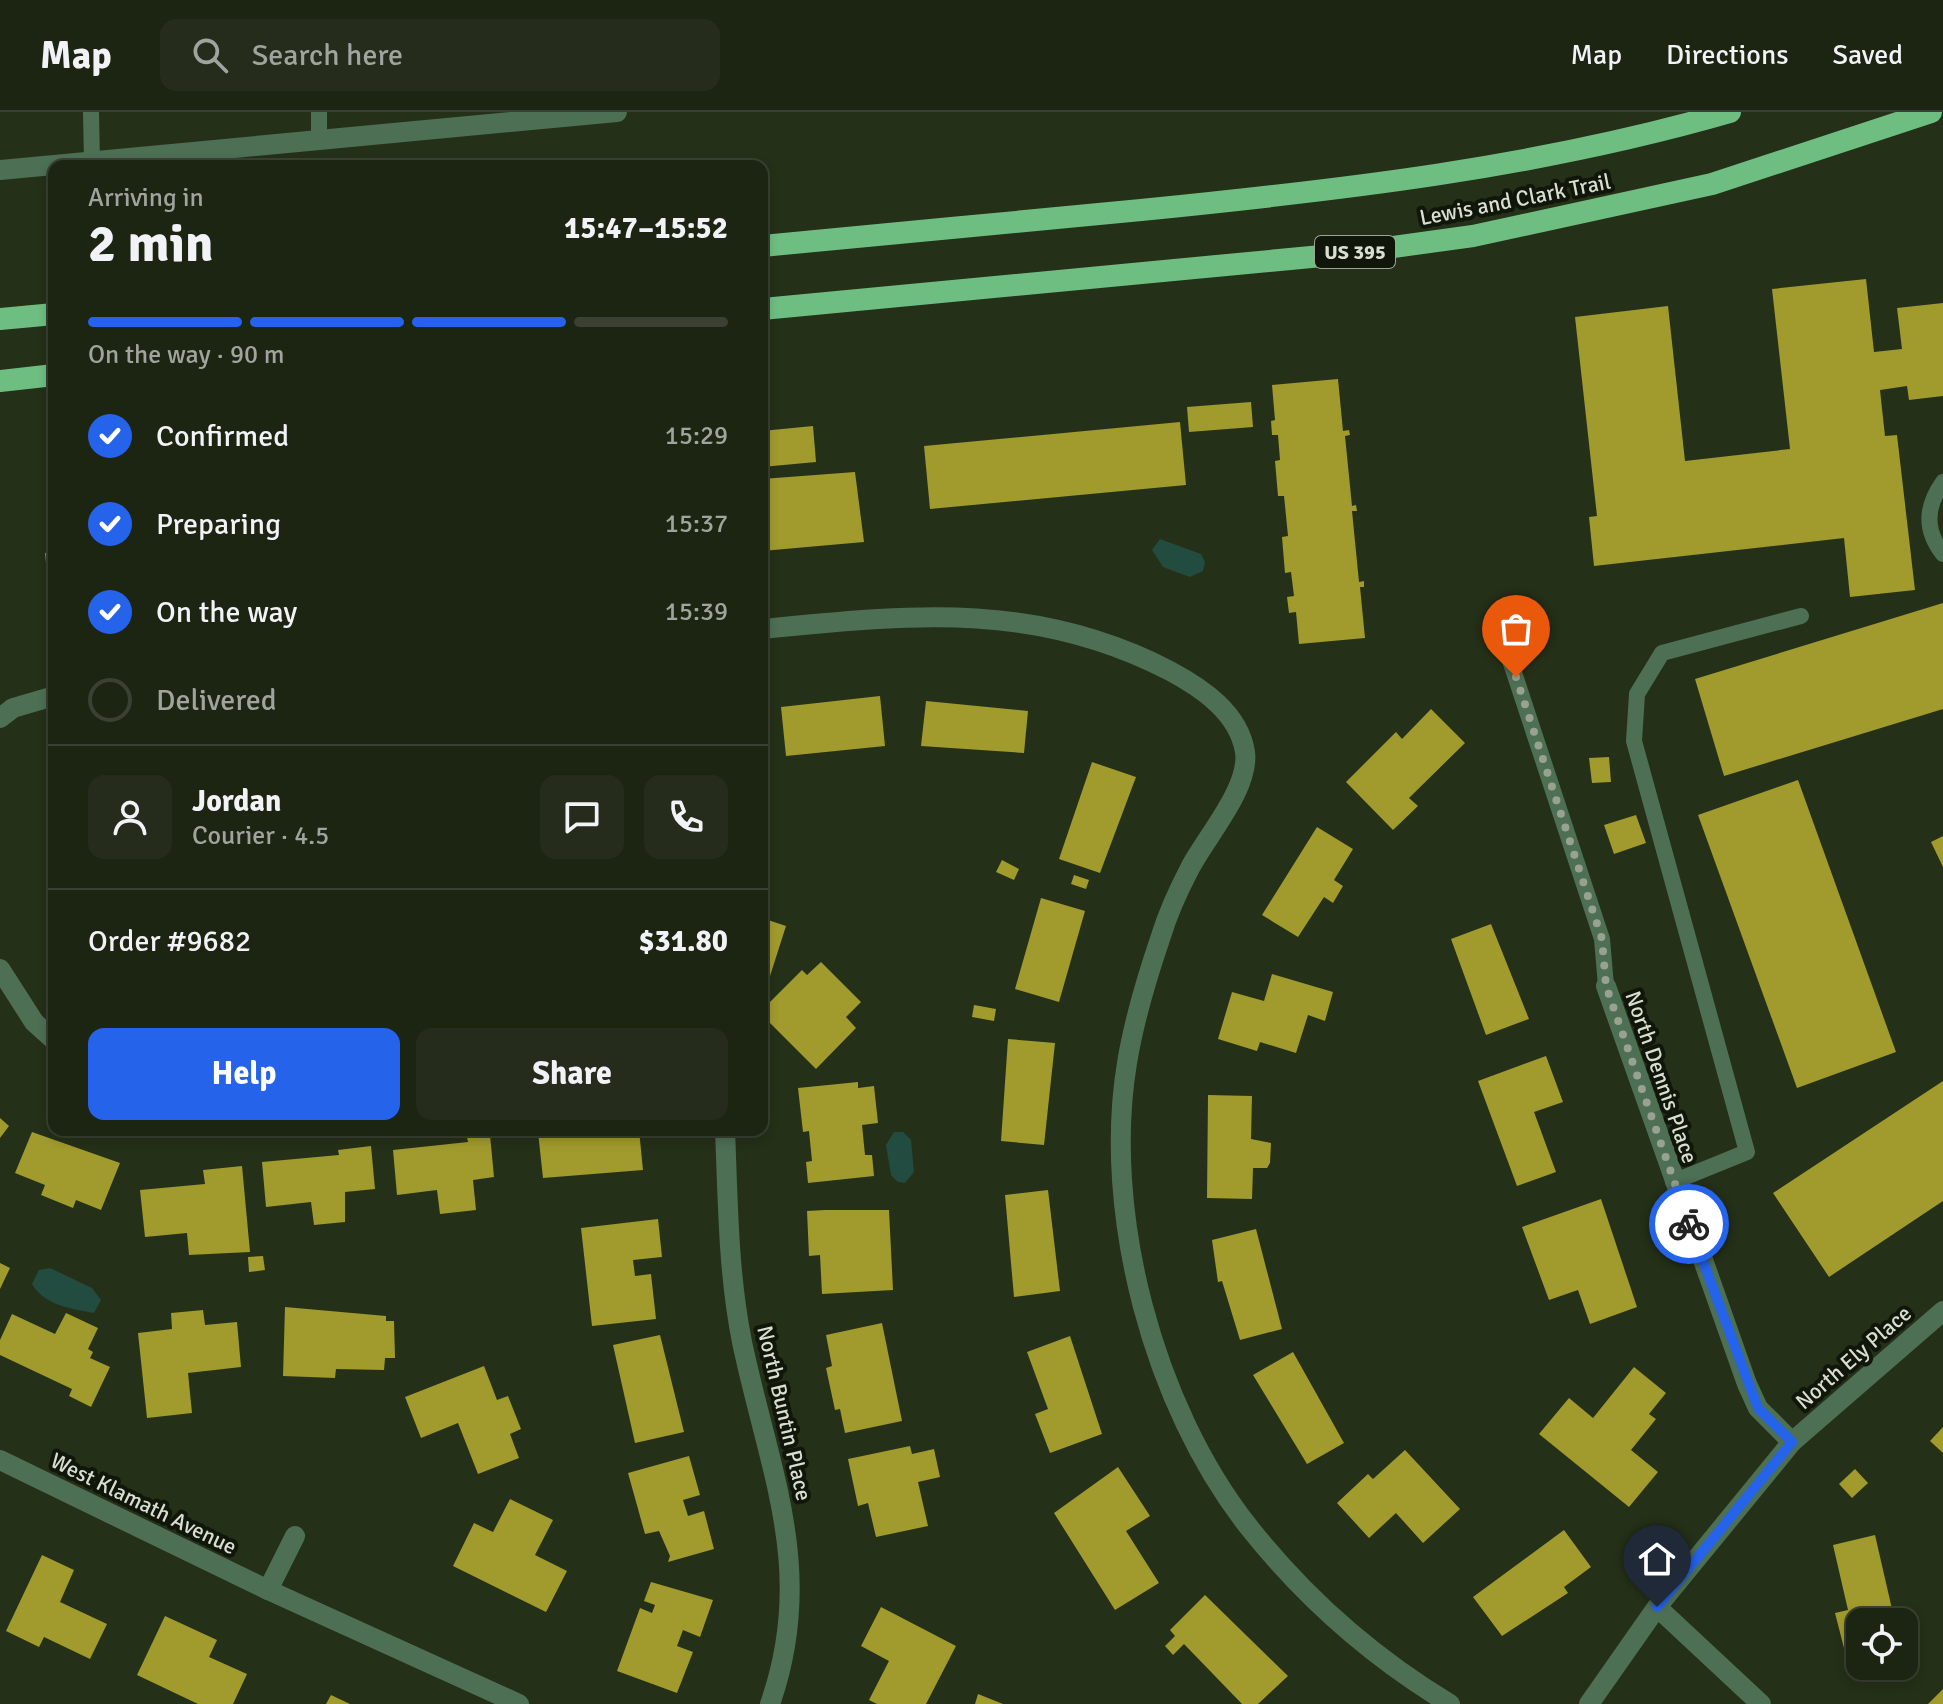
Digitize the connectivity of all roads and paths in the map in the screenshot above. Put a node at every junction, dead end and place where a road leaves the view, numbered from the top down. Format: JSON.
{"nodes":[{"id":1,"x":91,"y":112,"type":"edge"},
{"id":2,"x":319,"y":112,"type":"edge"},
{"id":3,"x":617,"y":112,"type":"edge"},
{"id":4,"x":1730,"y":112,"type":"edge"},
{"id":5,"x":1931,"y":112,"type":"edge"},
{"id":6,"x":548,"y":115,"type":"edge"},
{"id":7,"x":480,"y":118,"type":"edge"},
{"id":8,"x":319,"y":140,"type":"junction"},
{"id":9,"x":92,"y":160,"type":"edge"},
{"id":10,"x":113,"y":160,"type":"edge"},
{"id":11,"x":48,"y":166,"type":"edge"},
{"id":12,"x":0,"y":170,"type":"edge"},
{"id":13,"x":768,"y":245,"type":"edge"},
{"id":14,"x":768,"y":308,"type":"edge"},
{"id":15,"x":48,"y":315,"type":"edge"},
{"id":16,"x":0,"y":319,"type":"edge"},
{"id":17,"x":48,"y":376,"type":"edge"},
{"id":18,"x":0,"y":381,"type":"edge"},
{"id":19,"x":1943,"y":482,"type":"edge"},
{"id":20,"x":1943,"y":554,"type":"edge"},
{"id":21,"x":1801,"y":616,"type":"dead end"},
{"id":22,"x":1497,"y":621,"type":"dead end"},
{"id":23,"x":768,"y":629,"type":"edge"},
{"id":24,"x":48,"y":698,"type":"edge"},
{"id":25,"x":0,"y":718,"type":"edge"},
{"id":26,"x":0,"y":969,"type":"edge"},
{"id":27,"x":1606,"y":986,"type":"joint"},
{"id":28,"x":48,"y":1035,"type":"edge"},
{"id":29,"x":725,"y":1136,"type":"edge"},
{"id":30,"x":1673,"y":1182,"type":"junction"},
{"id":31,"x":1943,"y":1311,"type":"edge"},
{"id":32,"x":1792,"y":1442,"type":"junction"},
{"id":33,"x":0,"y":1460,"type":"edge"},
{"id":34,"x":295,"y":1536,"type":"dead end"},
{"id":35,"x":268,"y":1590,"type":"junction"},
{"id":36,"x":1657,"y":1607,"type":"junction"},
{"id":37,"x":519,"y":1704,"type":"edge"},
{"id":38,"x":770,"y":1704,"type":"edge"},
{"id":39,"x":1450,"y":1704,"type":"edge"},
{"id":40,"x":1589,"y":1704,"type":"edge"},
{"id":41,"x":1761,"y":1704,"type":"edge"}],
"edges":[{"from":1,"to":9,"type":"lane"},
{"from":2,"to":8,"type":"lane"},
{"from":3,"to":6,"type":"street"},
{"from":4,"to":13,"type":"highway","name":"Lewis and Clark Trail"},
{"from":5,"to":14,"type":"highway","name":"Lewis and Clark Trail","number":"US 395"},
{"from":6,"to":7,"type":"street"},
{"from":7,"to":8,"type":"street"},
{"from":8,"to":10,"type":"street"},
{"from":11,"to":12,"type":"street"},
{"from":15,"to":16,"type":"highway"},
{"from":17,"to":18,"type":"highway"},
{"from":19,"to":20,"type":"lane"},
{"from":21,"to":30,"type":"lane"},
{"from":22,"to":27,"type":"lane"},
{"from":23,"to":39,"type":"street"},
{"from":24,"to":25,"type":"street"},
{"from":26,"to":28,"type":"street"},
{"from":27,"to":30,"type":"street","name":"North Dennis Place"},
{"from":29,"to":38,"type":"street","name":"North Buntin Place"},
{"from":30,"to":32,"type":"street","name":"North Dennis Place"},
{"from":31,"to":32,"type":"street","name":"North Ely Place"},
{"from":32,"to":36,"type":"street","name":"North Ely Place"},
{"from":33,"to":35,"type":"street","name":"West Klamath Avenue"},
{"from":34,"to":35,"type":"street"},
{"from":35,"to":37,"type":"street","name":"West Klamath Avenue"},
{"from":36,"to":40,"type":"street","name":"North Ely Place"},
{"from":36,"to":41,"type":"street"}]}
